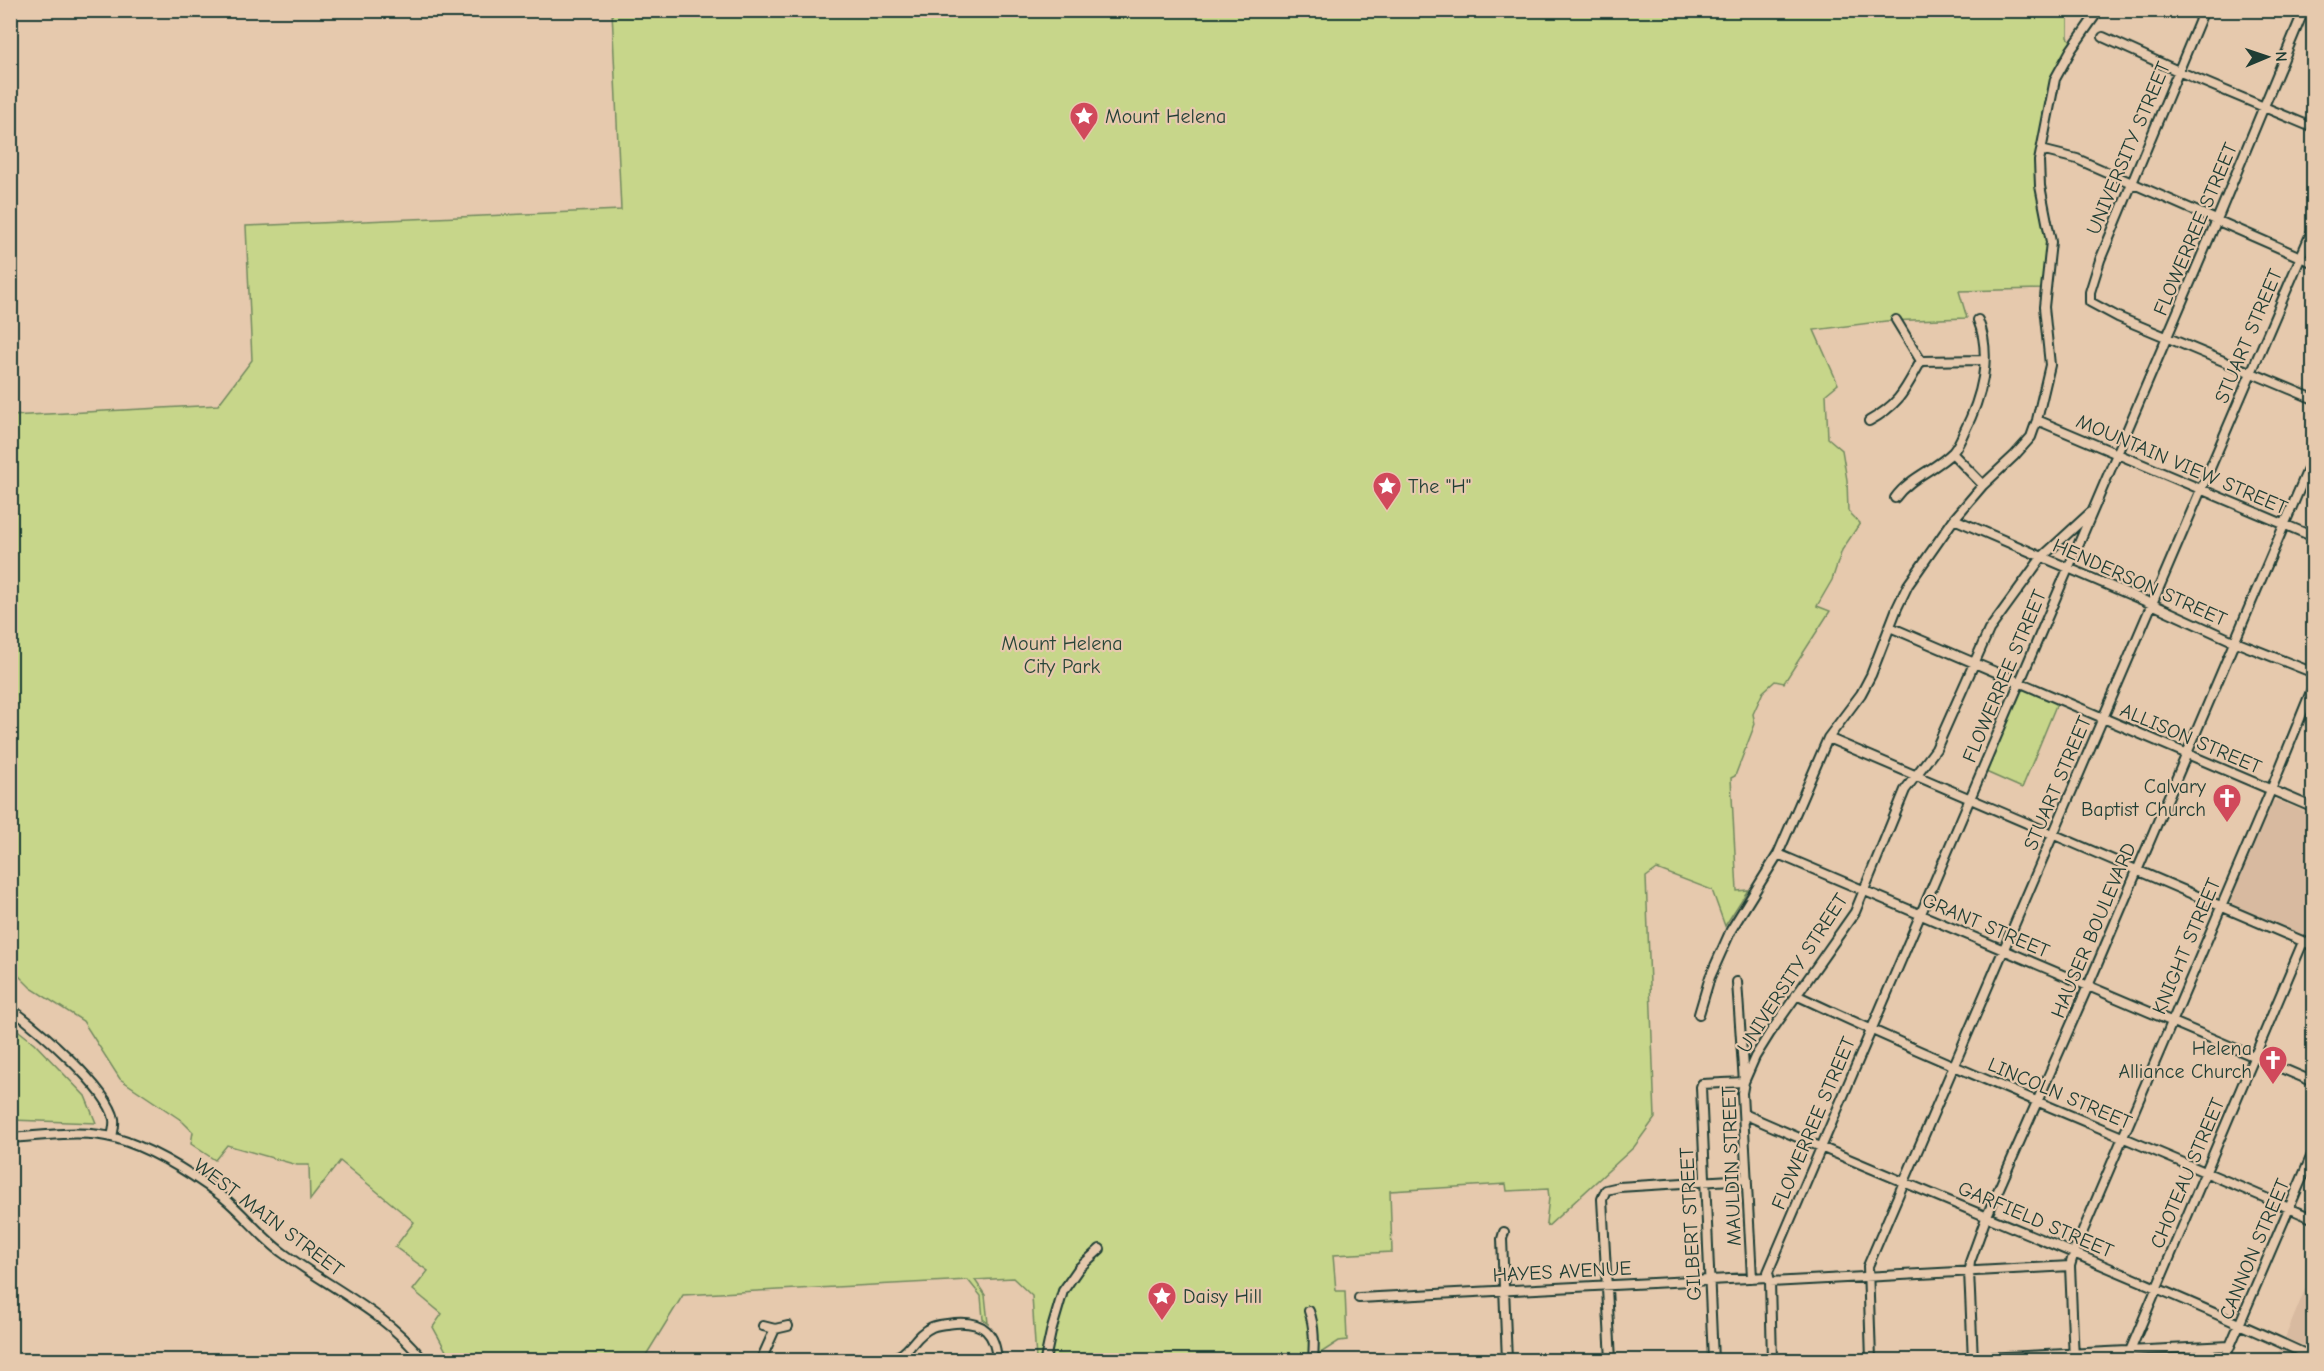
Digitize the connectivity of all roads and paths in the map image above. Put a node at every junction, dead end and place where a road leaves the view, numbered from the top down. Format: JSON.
{"nodes":[{"id":1,"x":2099,"y":10,"type":"edge"},
{"id":2,"x":2204,"y":10,"type":"edge"},
{"id":3,"x":2304,"y":10,"type":"edge"},
{"id":4,"x":2103,"y":38,"type":"dead end"},
{"id":5,"x":2178,"y":71,"type":"junction"},
{"id":6,"x":2265,"y":106,"type":"junction"},
{"id":7,"x":2313,"y":128,"type":"edge"},
{"id":8,"x":2041,"y":150,"type":"junction"},
{"id":9,"x":2130,"y":184,"type":"junction"},
{"id":10,"x":2216,"y":222,"type":"junction"},
{"id":11,"x":2313,"y":226,"type":"edge"},
{"id":12,"x":2300,"y":257,"type":"junction"},
{"id":13,"x":2313,"y":263,"type":"edge"},
{"id":14,"x":1896,"y":320,"type":"dead end"},
{"id":15,"x":1978,"y":320,"type":"dead end"},
{"id":16,"x":2167,"y":337,"type":"junction"},
{"id":17,"x":1984,"y":360,"type":"junction"},
{"id":18,"x":1921,"y":361,"type":"junction"},
{"id":19,"x":2251,"y":372,"type":"junction"},
{"id":20,"x":2313,"y":399,"type":"edge"},
{"id":21,"x":2037,"y":420,"type":"junction"},
{"id":22,"x":1869,"y":421,"type":"dead end"},
{"id":23,"x":1952,"y":453,"type":"junction"},
{"id":24,"x":2118,"y":453,"type":"junction"},
{"id":25,"x":2313,"y":455,"type":"edge"},
{"id":26,"x":1983,"y":485,"type":"junction"},
{"id":27,"x":2201,"y":489,"type":"junction"},
{"id":28,"x":1895,"y":498,"type":"dead end"},
{"id":29,"x":2093,"y":511,"type":"junction"},
{"id":30,"x":1954,"y":519,"type":"junction"},
{"id":31,"x":2282,"y":526,"type":"junction"},
{"id":32,"x":2313,"y":537,"type":"edge"},
{"id":33,"x":2043,"y":557,"type":"junction"},
{"id":34,"x":2068,"y":568,"type":"junction"},
{"id":35,"x":2152,"y":604,"type":"junction"},
{"id":36,"x":1890,"y":627,"type":"junction"},
{"id":37,"x":2233,"y":641,"type":"junction"},
{"id":38,"x":1975,"y":663,"type":"junction"},
{"id":39,"x":2313,"y":673,"type":"edge"},
{"id":40,"x":2019,"y":682,"type":"junction"},
{"id":41,"x":2313,"y":684,"type":"edge"},
{"id":42,"x":2103,"y":718,"type":"junction"},
{"id":43,"x":1828,"y":738,"type":"junction"},
{"id":44,"x":2186,"y":754,"type":"junction"},
{"id":45,"x":1915,"y":776,"type":"junction"},
{"id":46,"x":2271,"y":790,"type":"junction"},
{"id":47,"x":1969,"y":800,"type":"junction"},
{"id":48,"x":2313,"y":808,"type":"edge"},
{"id":49,"x":2053,"y":835,"type":"junction"},
{"id":50,"x":1778,"y":854,"type":"junction"},
{"id":51,"x":2137,"y":872,"type":"junction"},
{"id":52,"x":1865,"y":891,"type":"junction"},
{"id":53,"x":2221,"y":908,"type":"junction"},
{"id":54,"x":1920,"y":915,"type":"junction"},
{"id":55,"x":2303,"y":942,"type":"junction"},
{"id":56,"x":2313,"y":946,"type":"edge"},
{"id":57,"x":2003,"y":950,"type":"junction"},
{"id":58,"x":1737,"y":982,"type":"dead end"},
{"id":59,"x":2088,"y":987,"type":"junction"},
{"id":60,"x":1796,"y":995,"type":"junction"},
{"id":61,"x":10,"y":1008,"type":"edge"},
{"id":62,"x":1699,"y":1014,"type":"dead end"},
{"id":63,"x":2171,"y":1021,"type":"junction"},
{"id":64,"x":1871,"y":1030,"type":"junction"},
{"id":65,"x":2255,"y":1057,"type":"junction"},
{"id":66,"x":1954,"y":1066,"type":"junction"},
{"id":67,"x":1744,"y":1082,"type":"junction"},
{"id":68,"x":2313,"y":1082,"type":"edge"},
{"id":69,"x":1701,"y":1087,"type":"joint"},
{"id":70,"x":2036,"y":1102,"type":"junction"},
{"id":71,"x":1744,"y":1114,"type":"junction"},
{"id":72,"x":2121,"y":1136,"type":"junction"},
{"id":73,"x":112,"y":1137,"type":"junction"},
{"id":74,"x":10,"y":1138,"type":"edge"},
{"id":75,"x":1821,"y":1148,"type":"junction"},
{"id":76,"x":2313,"y":1150,"type":"edge"},
{"id":77,"x":2206,"y":1172,"type":"junction"},
{"id":78,"x":1747,"y":1179,"type":"junction"},
{"id":79,"x":1705,"y":1181,"type":"junction"},
{"id":80,"x":1904,"y":1182,"type":"junction"},
{"id":81,"x":2288,"y":1208,"type":"junction"},
{"id":82,"x":1986,"y":1218,"type":"junction"},
{"id":83,"x":2313,"y":1219,"type":"edge"},
{"id":84,"x":1504,"y":1232,"type":"dead end"},
{"id":85,"x":1100,"y":1249,"type":"dead end"},
{"id":86,"x":2073,"y":1252,"type":"junction"},
{"id":87,"x":2070,"y":1266,"type":"junction"},
{"id":88,"x":1969,"y":1271,"type":"junction"},
{"id":89,"x":1868,"y":1276,"type":"junction"},
{"id":90,"x":1752,"y":1278,"type":"junction"},
{"id":91,"x":1769,"y":1280,"type":"junction"},
{"id":92,"x":1710,"y":1281,"type":"junction"},
{"id":93,"x":1607,"y":1286,"type":"junction"},
{"id":94,"x":2156,"y":1287,"type":"junction"},
{"id":95,"x":1505,"y":1291,"type":"junction"},
{"id":96,"x":1359,"y":1298,"type":"dead end"},
{"id":97,"x":1309,"y":1311,"type":"dead end"},
{"id":98,"x":2240,"y":1324,"type":"junction"},
{"id":99,"x":763,"y":1326,"type":"dead end"},
{"id":100,"x":788,"y":1326,"type":"dead end"},
{"id":101,"x":776,"y":1329,"type":"junction"},
{"id":102,"x":2230,"y":1346,"type":"junction"},
{"id":103,"x":2130,"y":1351,"type":"junction"},
{"id":104,"x":2074,"y":1357,"type":"edge"},
{"id":105,"x":2313,"y":1358,"type":"edge"},
{"id":106,"x":423,"y":1360,"type":"edge"},
{"id":107,"x":761,"y":1360,"type":"edge"},
{"id":108,"x":878,"y":1360,"type":"edge"},
{"id":109,"x":997,"y":1360,"type":"edge"},
{"id":110,"x":1045,"y":1360,"type":"edge"},
{"id":111,"x":1313,"y":1360,"type":"edge"},
{"id":112,"x":1507,"y":1360,"type":"edge"},
{"id":113,"x":1611,"y":1360,"type":"edge"},
{"id":114,"x":1713,"y":1360,"type":"edge"},
{"id":115,"x":1772,"y":1360,"type":"edge"},
{"id":116,"x":1871,"y":1360,"type":"edge"},
{"id":117,"x":1944,"y":1360,"type":"edge"},
{"id":118,"x":1973,"y":1360,"type":"edge"},
{"id":119,"x":2224,"y":1360,"type":"edge"}],
"edges":[{"from":1,"to":8,"type":"street"},
{"from":2,"to":5,"type":"street","name":"UNIVERSITY STREET"},
{"from":3,"to":6,"type":"street","name":"FLOWERREE STREET"},
{"from":4,"to":5,"type":"street"},
{"from":5,"to":6,"type":"street"},
{"from":5,"to":9,"type":"street","name":"UNIVERSITY STREET"},
{"from":6,"to":7,"type":"street"},
{"from":6,"to":10,"type":"street","name":"FLOWERREE STREET"},
{"from":8,"to":9,"type":"street"},
{"from":8,"to":21,"type":"street"},
{"from":9,"to":10,"type":"street"},
{"from":9,"to":16,"type":"street","name":"UNIVERSITY STREET"},
{"from":10,"to":12,"type":"street"},
{"from":10,"to":16,"type":"street","name":"FLOWERREE STREET"},
{"from":11,"to":12,"type":"street","name":"STUART STREET"},
{"from":12,"to":13,"type":"street"},
{"from":12,"to":19,"type":"street","name":"STUART STREET"},
{"from":14,"to":18,"type":"street"},
{"from":15,"to":17,"type":"street"},
{"from":16,"to":19,"type":"street"},
{"from":16,"to":24,"type":"street","name":"FLOWERREE STREET"},
{"from":17,"to":18,"type":"street"},
{"from":17,"to":23,"type":"street"},
{"from":18,"to":22,"type":"street"},
{"from":19,"to":20,"type":"street"},
{"from":19,"to":27,"type":"street","name":"STUART STREET"},
{"from":21,"to":24,"type":"street","name":"MOUNTAIN VIEW STREET"},
{"from":21,"to":26,"type":"street"},
{"from":23,"to":26,"type":"street"},
{"from":23,"to":28,"type":"street"},
{"from":24,"to":27,"type":"street","name":"MOUNTAIN VIEW STREET"},
{"from":24,"to":29,"type":"street","name":"FLOWERREE STREET"},
{"from":25,"to":31,"type":"street","name":"HAUSER BOULEVARD"},
{"from":26,"to":30,"type":"street"},
{"from":27,"to":31,"type":"street","name":"MOUNTAIN VIEW STREET"},
{"from":27,"to":35,"type":"street","name":"STUART STREET"},
{"from":29,"to":33,"type":"street","name":"UNIVERSITY STREET"},
{"from":29,"to":34,"type":"street","name":"FLOWERREE STREET"},
{"from":30,"to":33,"type":"street","name":"HENDERSON STREET"},
{"from":30,"to":36,"type":"street"},
{"from":31,"to":32,"type":"street","name":"MOUNTAIN VIEW STREET"},
{"from":31,"to":37,"type":"street","name":"HAUSER BOULEVARD"},
{"from":33,"to":34,"type":"street","name":"HENDERSON STREET"},
{"from":33,"to":38,"type":"street","name":"UNIVERSITY STREET"},
{"from":34,"to":35,"type":"street","name":"HENDERSON STREET"},
{"from":34,"to":40,"type":"street","name":"FLOWERREE STREET"},
{"from":35,"to":37,"type":"street","name":"HENDERSON STREET"},
{"from":35,"to":42,"type":"street","name":"STUART STREET"},
{"from":36,"to":38,"type":"street","name":"ALLISON STREET"},
{"from":36,"to":43,"type":"street"},
{"from":37,"to":39,"type":"street","name":"HENDERSON STREET"},
{"from":37,"to":44,"type":"street","name":"HAUSER BOULEVARD"},
{"from":38,"to":40,"type":"street","name":"ALLISON STREET"},
{"from":38,"to":45,"type":"street","name":"UNIVERSITY STREET"},
{"from":40,"to":42,"type":"street","name":"ALLISON STREET"},
{"from":40,"to":47,"type":"street","name":"FLOWERREE STREET"},
{"from":41,"to":46,"type":"street","name":"KNIGHT STREET"},
{"from":42,"to":44,"type":"street","name":"ALLISON STREET"},
{"from":42,"to":49,"type":"street","name":"STUART STREET"},
{"from":43,"to":45,"type":"street"},
{"from":43,"to":50,"type":"street"},
{"from":44,"to":46,"type":"street","name":"ALLISON STREET"},
{"from":44,"to":51,"type":"street","name":"HAUSER BOULEVARD"},
{"from":45,"to":47,"type":"street"},
{"from":45,"to":52,"type":"street","name":"UNIVERSITY STREET"},
{"from":46,"to":48,"type":"street","name":"ALLISON STREET"},
{"from":46,"to":53,"type":"street","name":"KNIGHT STREET"},
{"from":47,"to":49,"type":"street"},
{"from":47,"to":54,"type":"street","name":"FLOWERREE STREET"},
{"from":49,"to":51,"type":"street"},
{"from":49,"to":57,"type":"street","name":"STUART STREET"},
{"from":50,"to":52,"type":"street","name":"GRANT STREET"},
{"from":50,"to":62,"type":"street"},
{"from":51,"to":53,"type":"street"},
{"from":51,"to":59,"type":"street","name":"HAUSER BOULEVARD"},
{"from":52,"to":54,"type":"street","name":"GRANT STREET"},
{"from":52,"to":60,"type":"street","name":"UNIVERSITY STREET"},
{"from":53,"to":55,"type":"street"},
{"from":53,"to":63,"type":"street","name":"KNIGHT STREET"},
{"from":54,"to":57,"type":"street","name":"GRANT STREET"},
{"from":54,"to":64,"type":"street","name":"FLOWERREE STREET"},
{"from":55,"to":56,"type":"street"},
{"from":55,"to":65,"type":"street","name":"CHOTEAU STREET"},
{"from":57,"to":59,"type":"street","name":"GRANT STREET"},
{"from":57,"to":66,"type":"street","name":"STUART STREET"},
{"from":58,"to":67,"type":"street","name":"MAULDIN STREET"},
{"from":59,"to":63,"type":"street","name":"GRANT STREET"},
{"from":59,"to":70,"type":"street","name":"HAUSER BOULEVARD"},
{"from":60,"to":64,"type":"street","name":"LINCOLN STREET"},
{"from":60,"to":67,"type":"street","name":"UNIVERSITY STREET"},
{"from":61,"to":73,"type":"street"},
{"from":63,"to":65,"type":"street","name":"GRANT STREET"},
{"from":63,"to":72,"type":"street","name":"KNIGHT STREET"},
{"from":64,"to":66,"type":"street","name":"LINCOLN STREET"},
{"from":64,"to":75,"type":"street","name":"FLOWERREE STREET"},
{"from":65,"to":68,"type":"street","name":"GRANT STREET"},
{"from":65,"to":77,"type":"street","name":"CHOTEAU STREET"},
{"from":66,"to":70,"type":"street","name":"LINCOLN STREET"},
{"from":66,"to":80,"type":"street","name":"STUART STREET"},
{"from":67,"to":69,"type":"street","name":"UNIVERSITY STREET"},
{"from":67,"to":71,"type":"street","name":"MAULDIN STREET"},
{"from":69,"to":79,"type":"street","name":"GILBERT STREET"},
{"from":70,"to":72,"type":"street","name":"LINCOLN STREET"},
{"from":70,"to":82,"type":"street","name":"HAUSER BOULEVARD"},
{"from":71,"to":75,"type":"street","name":"GARFIELD STREET"},
{"from":71,"to":78,"type":"street","name":"MAULDIN STREET"},
{"from":72,"to":77,"type":"street","name":"LINCOLN STREET"},
{"from":72,"to":86,"type":"street","name":"KNIGHT STREET"},
{"from":73,"to":74,"type":"street","name":"WEST MAIN STREET"},
{"from":73,"to":106,"type":"street","name":"WEST MAIN STREET"},
{"from":75,"to":80,"type":"street","name":"GARFIELD STREET"},
{"from":75,"to":91,"type":"street","name":"FLOWERREE STREET"},
{"from":76,"to":81,"type":"street","name":"CANNON STREET"},
{"from":77,"to":81,"type":"street","name":"LINCOLN STREET"},
{"from":77,"to":94,"type":"street","name":"CHOTEAU STREET"},
{"from":78,"to":79,"type":"street"},
{"from":78,"to":90,"type":"street","name":"MAULDIN STREET"},
{"from":79,"to":92,"type":"street","name":"GILBERT STREET"},
{"from":79,"to":93,"type":"street"},
{"from":80,"to":82,"type":"street","name":"GARFIELD STREET"},
{"from":80,"to":89,"type":"street","name":"STUART STREET"},
{"from":81,"to":83,"type":"street","name":"LINCOLN STREET"},
{"from":81,"to":98,"type":"street","name":"CANNON STREET"},
{"from":82,"to":86,"type":"street","name":"GARFIELD STREET"},
{"from":82,"to":88,"type":"street","name":"HAUSER BOULEVARD"},
{"from":84,"to":95,"type":"street"},
{"from":85,"to":110,"type":"street"},
{"from":86,"to":87,"type":"street","name":"KNIGHT STREET"},
{"from":86,"to":94,"type":"street","name":"GARFIELD STREET"},
{"from":87,"to":88,"type":"street","name":"HAYES AVENUE"},
{"from":87,"to":104,"type":"street","name":"KNIGHT STREET"},
{"from":88,"to":89,"type":"street","name":"HAYES AVENUE"},
{"from":88,"to":118,"type":"street","name":"HAUSER BOULEVARD"},
{"from":89,"to":91,"type":"street","name":"HAYES AVENUE"},
{"from":89,"to":116,"type":"street","name":"STUART STREET"},
{"from":90,"to":91,"type":"street","name":"HAYES AVENUE"},
{"from":90,"to":92,"type":"street","name":"HAYES AVENUE"},
{"from":91,"to":115,"type":"street","name":"FLOWERREE STREET"},
{"from":92,"to":93,"type":"street","name":"HAYES AVENUE"},
{"from":92,"to":114,"type":"street","name":"GILBERT STREET"},
{"from":93,"to":95,"type":"street","name":"HAYES AVENUE"},
{"from":93,"to":113,"type":"street"},
{"from":94,"to":98,"type":"street","name":"GARFIELD STREET"},
{"from":94,"to":103,"type":"street","name":"CHOTEAU STREET"},
{"from":95,"to":96,"type":"street","name":"HAYES AVENUE"},
{"from":95,"to":112,"type":"street"},
{"from":97,"to":111,"type":"street"},
{"from":98,"to":102,"type":"street","name":"CANNON STREET"},
{"from":98,"to":105,"type":"street","name":"GARFIELD STREET"},
{"from":99,"to":101,"type":"street"},
{"from":100,"to":101,"type":"street"},
{"from":101,"to":107,"type":"street"},
{"from":102,"to":103,"type":"street"},
{"from":102,"to":119,"type":"street","name":"CANNON STREET"},
{"from":103,"to":104,"type":"street"},
{"from":104,"to":118,"type":"street"},
{"from":108,"to":109,"type":"street"},
{"from":117,"to":118,"type":"street"}]}
